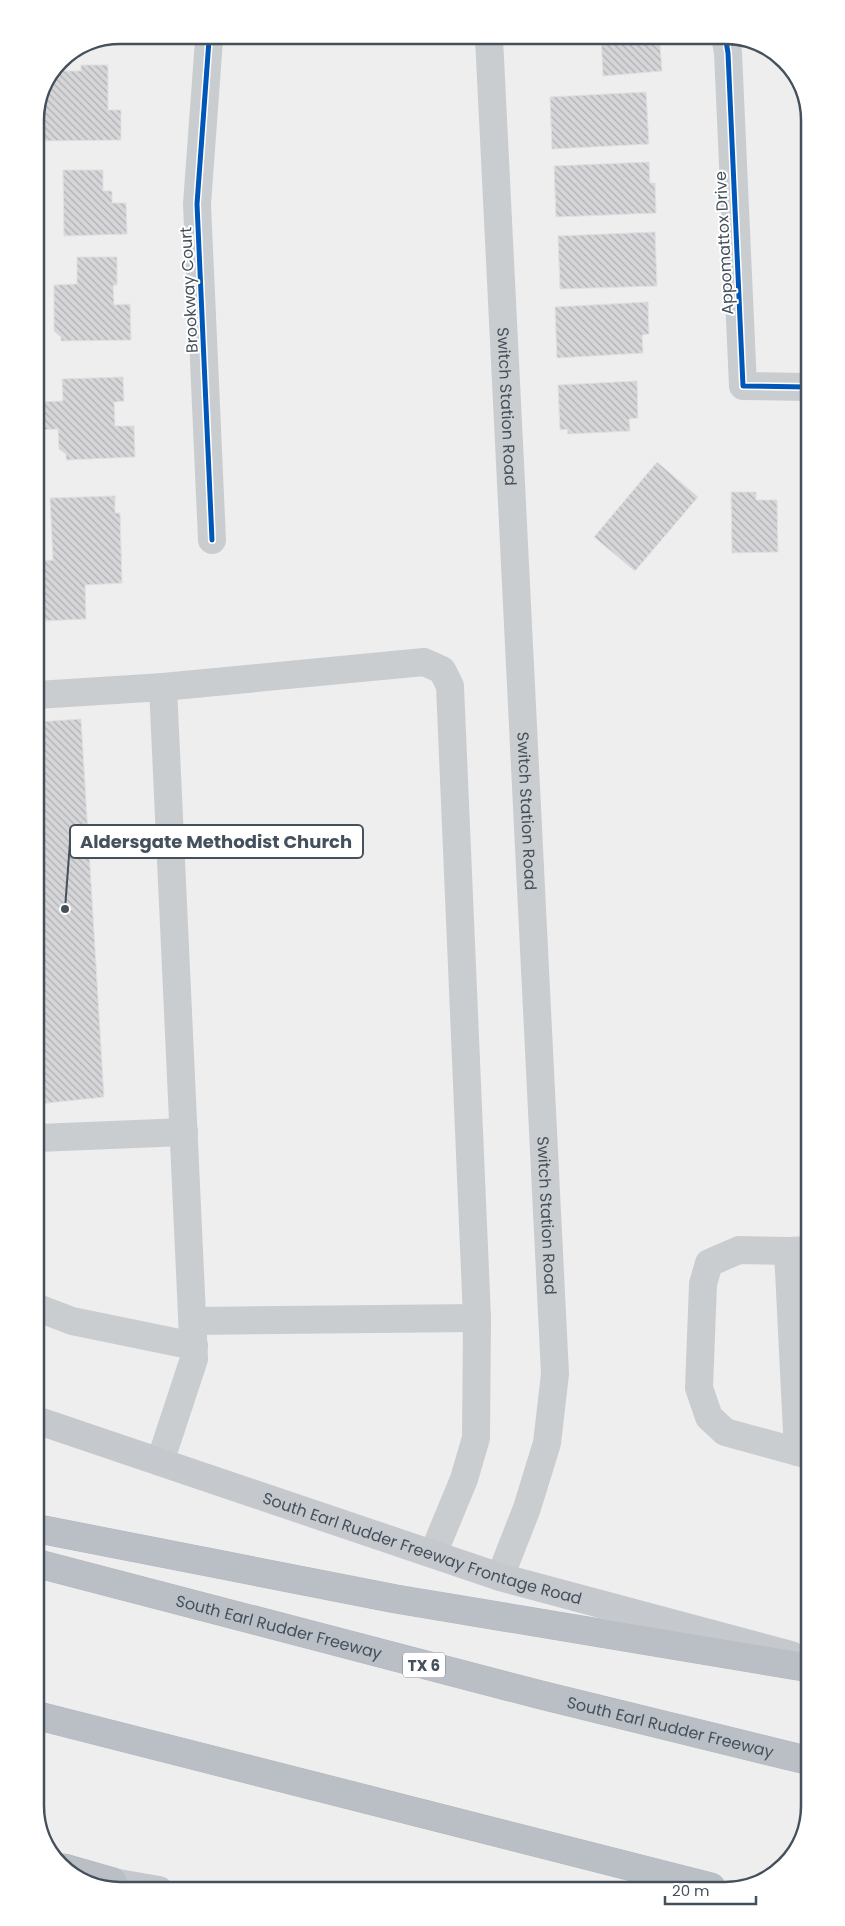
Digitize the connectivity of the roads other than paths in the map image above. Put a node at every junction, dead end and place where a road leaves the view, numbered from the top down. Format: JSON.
{"nodes":[{"id":1,"x":209,"y":44,"type":"edge"},
{"id":2,"x":489,"y":44,"type":"edge"},
{"id":3,"x":726,"y":44,"type":"edge"},
{"id":4,"x":801,"y":387,"type":"edge"},
{"id":5,"x":212,"y":540,"type":"dead end"},
{"id":6,"x":163,"y":687,"type":"junction"},
{"id":7,"x":44,"y":695,"type":"edge"},
{"id":8,"x":184,"y":1132,"type":"junction"},
{"id":9,"x":44,"y":1138,"type":"edge"},
{"id":10,"x":798,"y":1250,"type":"edge"},
{"id":11,"x":44,"y":1310,"type":"edge"},
{"id":12,"x":476,"y":1318,"type":"junction"},
{"id":13,"x":193,"y":1333,"type":"junction"},
{"id":14,"x":801,"y":1352,"type":"edge"},
{"id":15,"x":44,"y":1423,"type":"edge"},
{"id":16,"x":801,"y":1453,"type":"edge"},
{"id":17,"x":160,"y":1462,"type":"junction"},
{"id":18,"x":44,"y":1530,"type":"edge"},
{"id":19,"x":433,"y":1554,"type":"junction"},
{"id":20,"x":44,"y":1565,"type":"edge"},
{"id":21,"x":500,"y":1576,"type":"junction"},
{"id":22,"x":801,"y":1658,"type":"edge"},
{"id":23,"x":801,"y":1666,"type":"edge"},
{"id":24,"x":44,"y":1717,"type":"edge"},
{"id":25,"x":801,"y":1759,"type":"edge"},
{"id":26,"x":90,"y":1876,"type":"edge"},
{"id":27,"x":109,"y":1881,"type":"edge"},
{"id":28,"x":691,"y":1882,"type":"edge"}],
"edges":[{"from":1,"to":5,"type":"street","name":"Brookway Court"},
{"from":2,"to":21,"type":"street","name":"Switch Station Road"},
{"from":3,"to":4,"type":"street","name":"Appomattox Drive"},
{"from":6,"to":7,"type":"street"},
{"from":6,"to":8,"type":"street"},
{"from":6,"to":12,"type":"street"},
{"from":8,"to":9,"type":"street"},
{"from":8,"to":13,"type":"street"},
{"from":10,"to":14,"type":"street"},
{"from":10,"to":16,"type":"street"},
{"from":11,"to":13,"type":"street"},
{"from":12,"to":13,"type":"street"},
{"from":12,"to":19,"type":"street"},
{"from":13,"to":17,"type":"street"},
{"from":15,"to":17,"type":"main road","name":"South Earl Rudder Freeway Frontage Road"},
{"from":17,"to":19,"type":"main road","name":"South Earl Rudder Freeway Frontage Road"},
{"from":18,"to":23,"type":"highway"},
{"from":19,"to":21,"type":"main road","name":"South Earl Rudder Freeway Frontage Road"},
{"from":20,"to":25,"type":"highway","name":"South Earl Rudder Freeway","number":"TX 6"},
{"from":21,"to":22,"type":"main road","name":"South Earl Rudder Freeway Frontage Road"},
{"from":24,"to":28,"type":"highway"},
{"from":26,"to":27,"type":"highway"}]}
